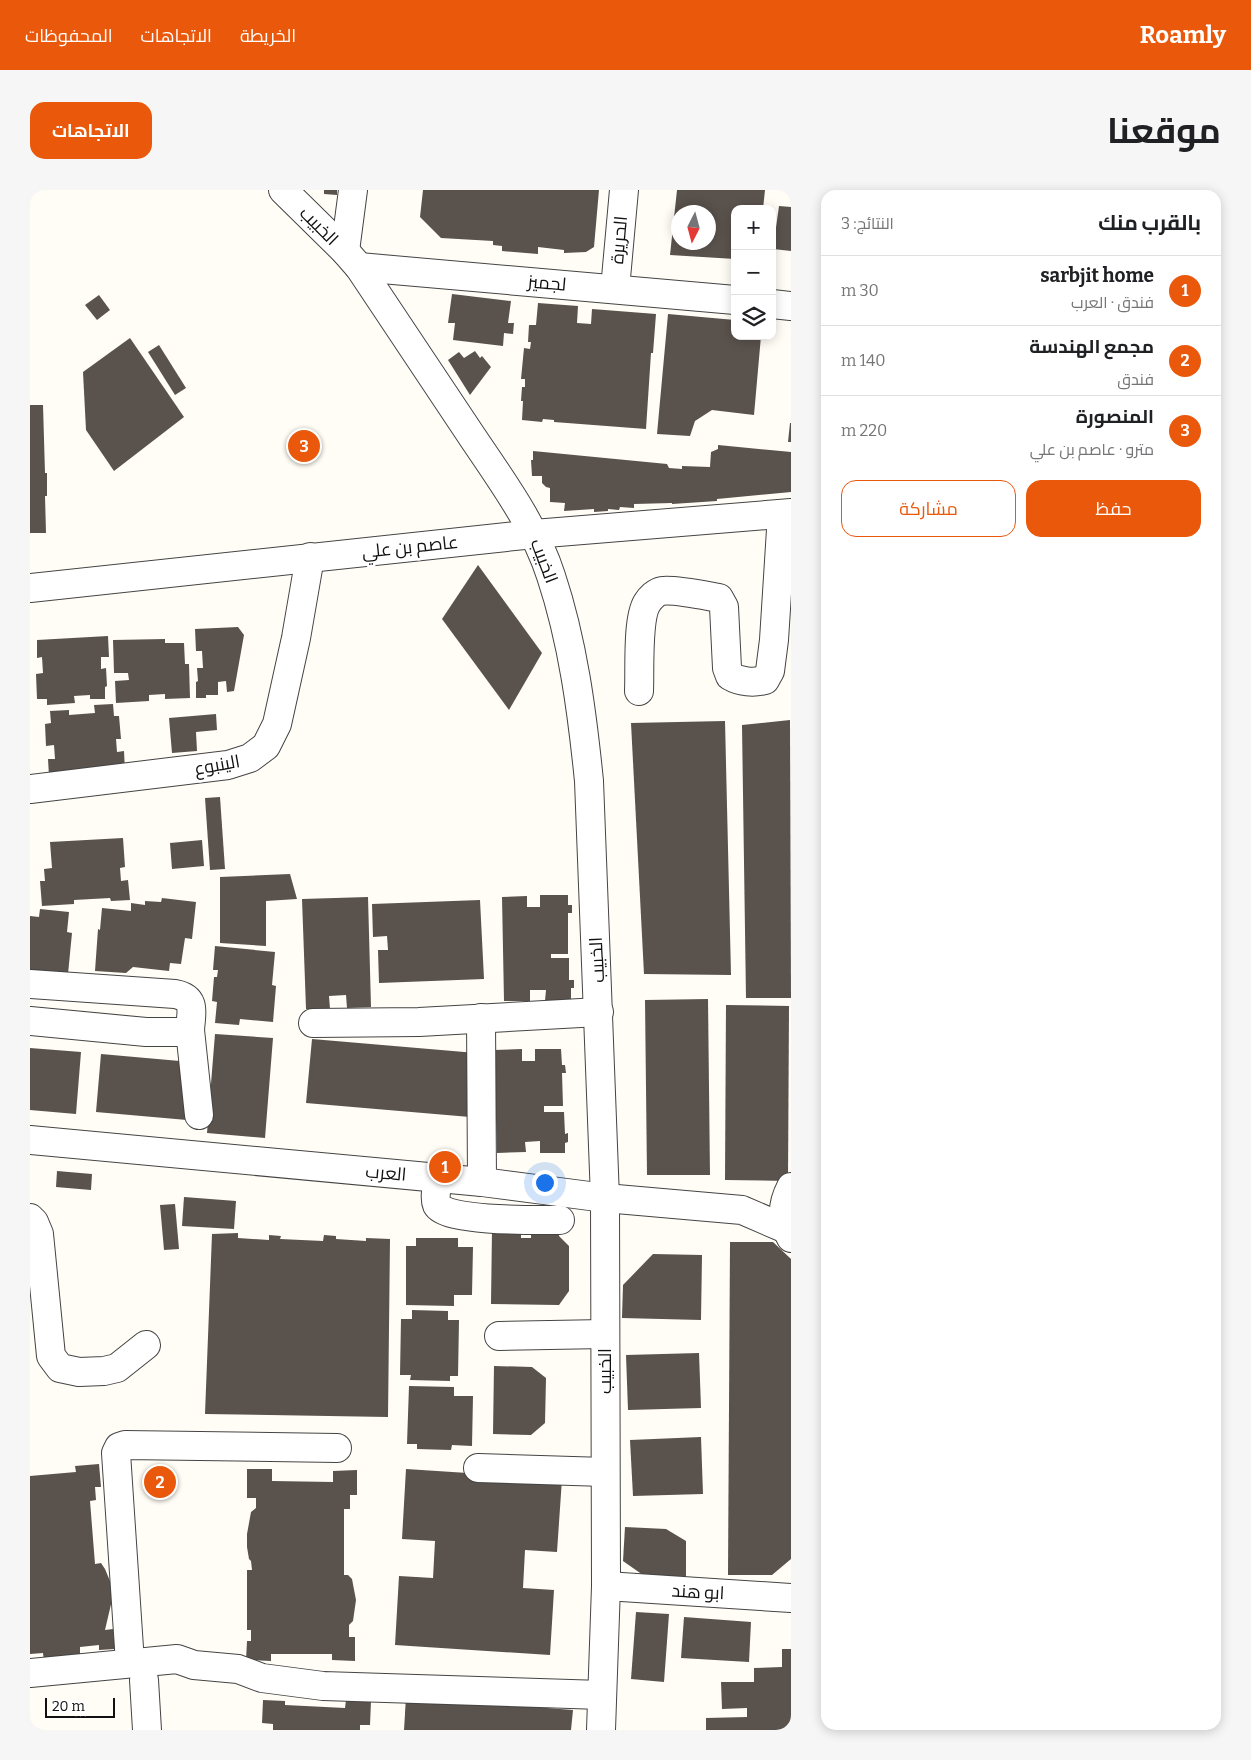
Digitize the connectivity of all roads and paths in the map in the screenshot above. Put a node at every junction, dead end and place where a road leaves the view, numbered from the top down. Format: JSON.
{"nodes":[{"id":1,"x":282,"y":190,"type":"edge"},
{"id":2,"x":353,"y":190,"type":"edge"},
{"id":3,"x":624,"y":190,"type":"edge"},
{"id":4,"x":352,"y":259,"type":"junction"},
{"id":5,"x":615,"y":289,"type":"junction"},
{"id":6,"x":731,"y":300,"type":"edge"},
{"id":7,"x":776,"y":304,"type":"edge"},
{"id":8,"x":791,"y":306,"type":"edge"},
{"id":9,"x":786,"y":513,"type":"edge"},
{"id":10,"x":534,"y":534,"type":"junction"},
{"id":11,"x":310,"y":557,"type":"junction"},
{"id":12,"x":30,"y":588,"type":"edge"},
{"id":13,"x":640,"y":691,"type":"dead end"},
{"id":14,"x":30,"y":789,"type":"edge"},
{"id":15,"x":30,"y":984,"type":"edge"},
{"id":16,"x":599,"y":1012,"type":"junction"},
{"id":17,"x":482,"y":1018,"type":"junction"},
{"id":18,"x":30,"y":1021,"type":"edge"},
{"id":19,"x":313,"y":1023,"type":"dead end"},
{"id":20,"x":190,"y":1030,"type":"junction"},
{"id":21,"x":199,"y":1115,"type":"dead end"},
{"id":22,"x":30,"y":1140,"type":"edge"},
{"id":23,"x":438,"y":1178,"type":"junction"},
{"id":24,"x":482,"y":1182,"type":"junction"},
{"id":25,"x":790,"y":1188,"type":"edge"},
{"id":26,"x":605,"y":1198,"type":"junction"},
{"id":27,"x":742,"y":1210,"type":"junction"},
{"id":28,"x":30,"y":1218,"type":"edge"},
{"id":29,"x":560,"y":1220,"type":"dead end"},
{"id":30,"x":789,"y":1234,"type":"edge"},
{"id":31,"x":605,"y":1334,"type":"junction"},
{"id":32,"x":499,"y":1336,"type":"dead end"},
{"id":33,"x":146,"y":1345,"type":"dead end"},
{"id":34,"x":337,"y":1448,"type":"dead end"},
{"id":35,"x":478,"y":1468,"type":"dead end"},
{"id":36,"x":605,"y":1472,"type":"junction"},
{"id":37,"x":606,"y":1586,"type":"junction"},
{"id":38,"x":791,"y":1598,"type":"edge"},
{"id":39,"x":137,"y":1672,"type":"junction"},
{"id":40,"x":30,"y":1673,"type":"edge"},
{"id":41,"x":30,"y":1692,"type":"edge"},
{"id":42,"x":602,"y":1695,"type":"junction"},
{"id":43,"x":147,"y":1730,"type":"edge"},
{"id":44,"x":601,"y":1730,"type":"edge"}],
"edges":[{"from":1,"to":4,"type":"street","name":"الخبيب"},
{"from":2,"to":4,"type":"street"},
{"from":3,"to":5,"type":"street","name":"الحريرة"},
{"from":4,"to":5,"type":"street","name":"لجميز"},
{"from":4,"to":10,"type":"street","name":"الخبيب"},
{"from":5,"to":6,"type":"street","name":"لجميز"},
{"from":7,"to":8,"type":"street"},
{"from":9,"to":10,"type":"street","name":"عاصم بن علي"},
{"from":9,"to":13,"type":"street"},
{"from":10,"to":11,"type":"street","name":"عاصم بن علي"},
{"from":10,"to":16,"type":"street","name":"الخبيب"},
{"from":11,"to":12,"type":"street","name":"عاصم بن علي"},
{"from":11,"to":14,"type":"street","name":"الينبوع"},
{"from":15,"to":20,"type":"street"},
{"from":16,"to":17,"type":"street"},
{"from":16,"to":26,"type":"street","name":"الخبيب"},
{"from":17,"to":19,"type":"street"},
{"from":17,"to":24,"type":"street"},
{"from":18,"to":20,"type":"street"},
{"from":20,"to":21,"type":"street"},
{"from":22,"to":23,"type":"street","name":"العرب"},
{"from":23,"to":24,"type":"street","name":"العرب"},
{"from":23,"to":29,"type":"street"},
{"from":24,"to":26,"type":"street","name":"العرب"},
{"from":25,"to":27,"type":"street","name":"العرب"},
{"from":25,"to":30,"type":"street"},
{"from":26,"to":27,"type":"street","name":"العرب"},
{"from":26,"to":31,"type":"street","name":"الخبيب"},
{"from":27,"to":30,"type":"street","name":"العرب"},
{"from":28,"to":33,"type":"street"},
{"from":31,"to":32,"type":"street"},
{"from":31,"to":36,"type":"street","name":"الخبيب"},
{"from":34,"to":39,"type":"street"},
{"from":35,"to":36,"type":"street"},
{"from":36,"to":37,"type":"street","name":"الخبيب"},
{"from":37,"to":38,"type":"street","name":"ابو هند"},
{"from":37,"to":42,"type":"street","name":"الخبيب"},
{"from":39,"to":40,"type":"street"},
{"from":39,"to":41,"type":"street"},
{"from":39,"to":42,"type":"street"},
{"from":39,"to":43,"type":"street"},
{"from":42,"to":44,"type":"street","name":"الخبيب"}]}
